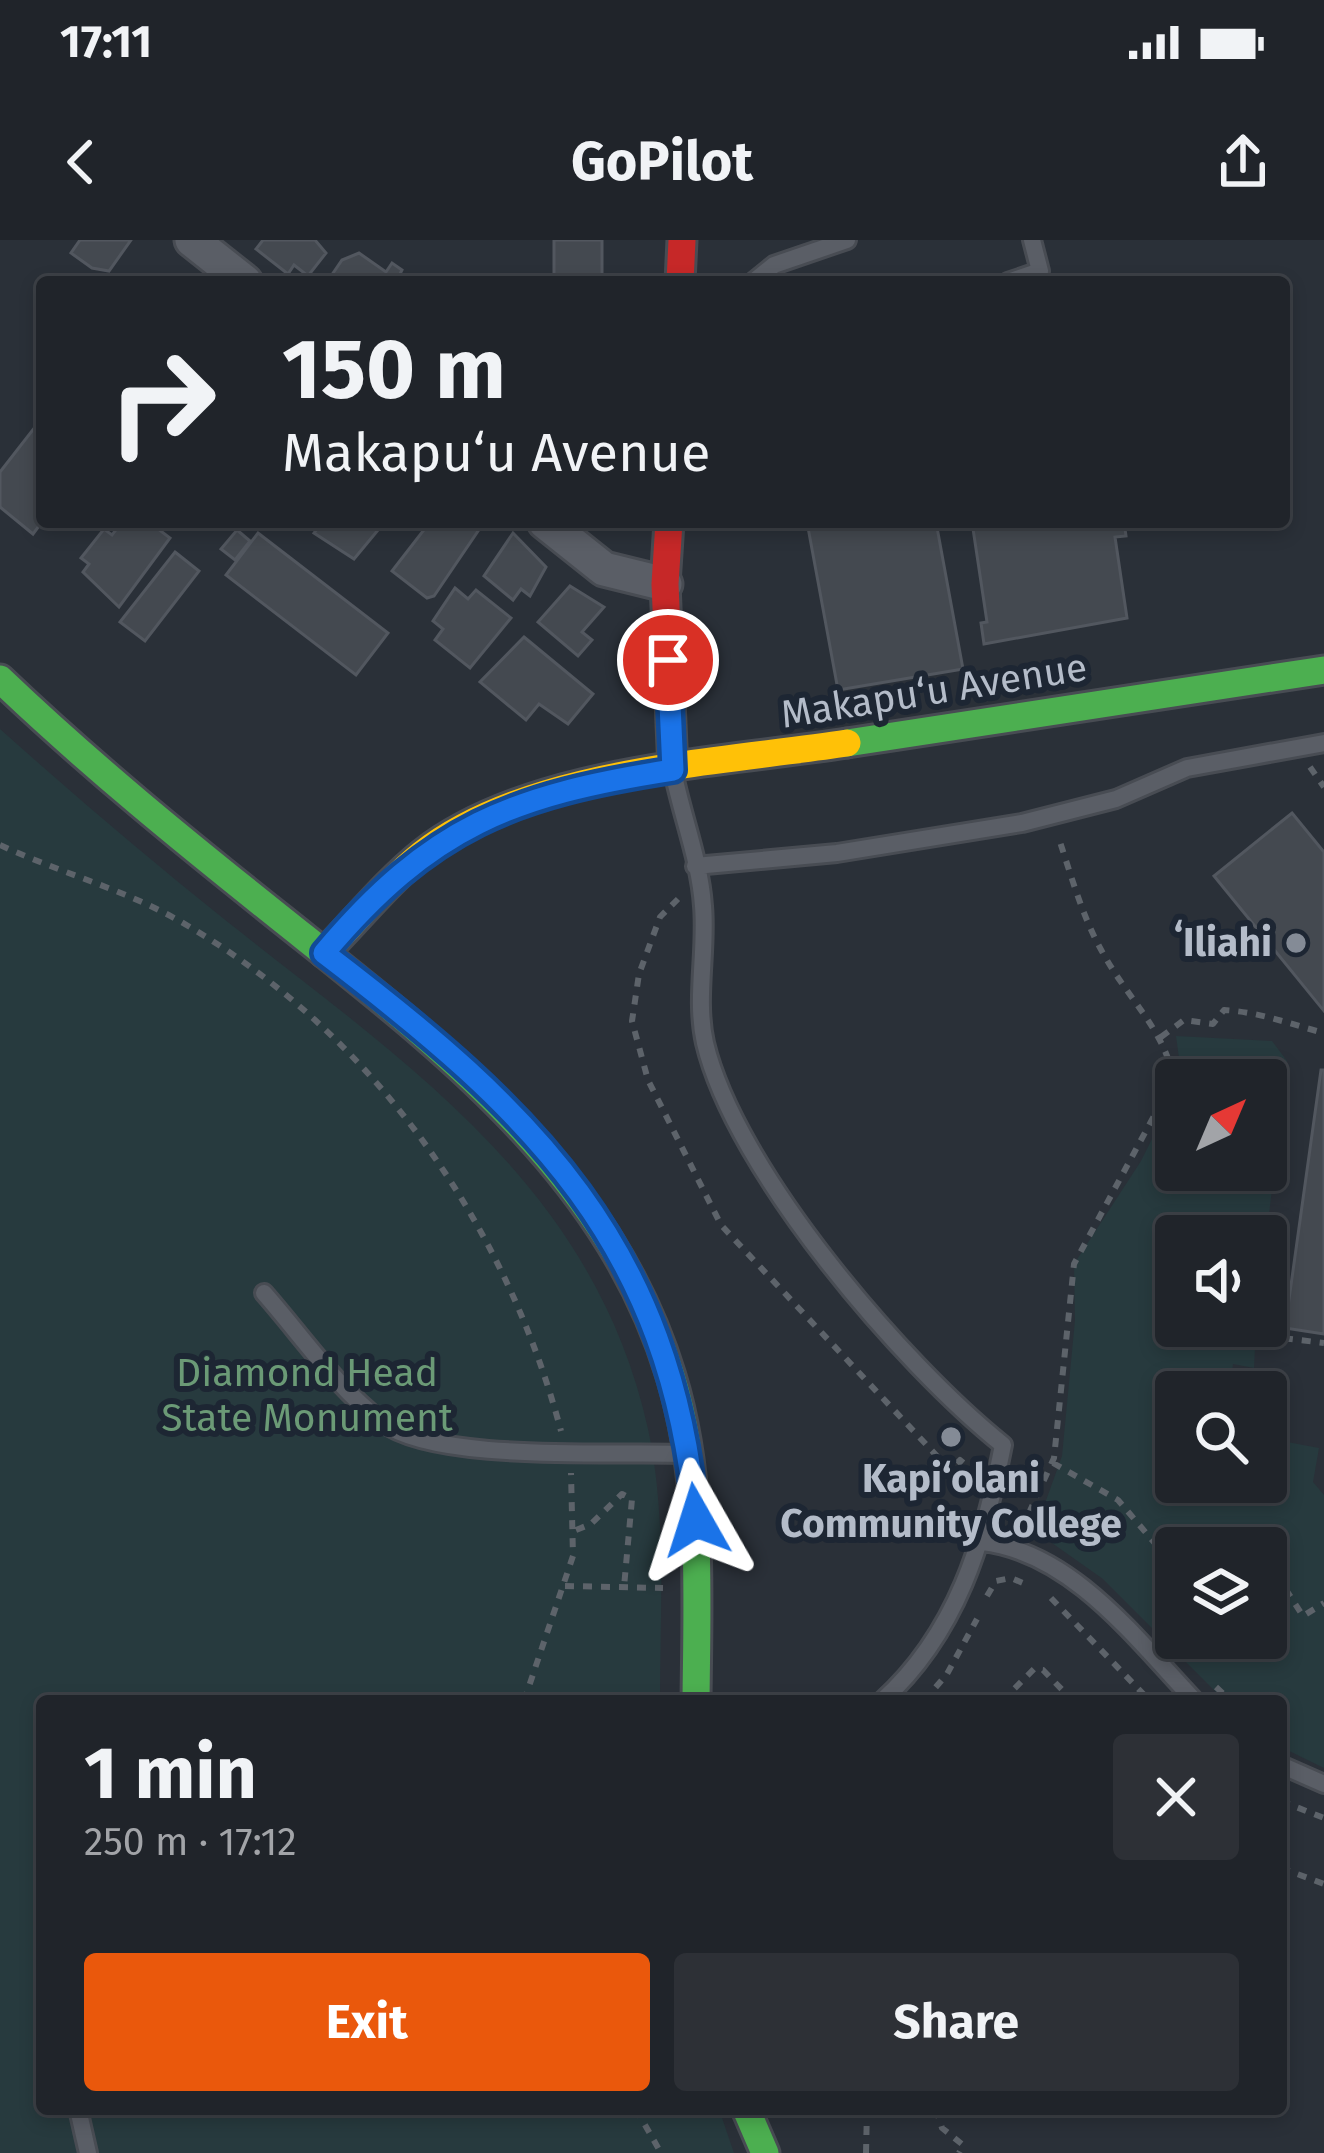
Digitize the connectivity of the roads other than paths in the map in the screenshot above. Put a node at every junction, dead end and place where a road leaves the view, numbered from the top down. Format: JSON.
{"nodes":[{"id":1,"x":192,"y":240,"type":"edge"},
{"id":2,"x":682,"y":240,"type":"edge"},
{"id":3,"x":847,"y":240,"type":"edge"},
{"id":4,"x":1032,"y":240,"type":"edge"},
{"id":5,"x":237,"y":276,"type":"edge"},
{"id":6,"x":680,"y":276,"type":"edge"},
{"id":7,"x":760,"y":276,"type":"edge"},
{"id":8,"x":1025,"y":276,"type":"edge"},
{"id":9,"x":552,"y":528,"type":"edge"},
{"id":10,"x":668,"y":528,"type":"edge"},
{"id":11,"x":665,"y":584,"type":"junction"},
{"id":12,"x":1324,"y":670,"type":"edge"},
{"id":13,"x":0,"y":679,"type":"edge"},
{"id":14,"x":1324,"y":743,"type":"edge"},
{"id":15,"x":673,"y":770,"type":"junction"},
{"id":16,"x":695,"y":866,"type":"junction"},
{"id":17,"x":324,"y":953,"type":"junction"},
{"id":18,"x":264,"y":1293,"type":"dead end"},
{"id":19,"x":688,"y":1454,"type":"junction"},
{"id":20,"x":982,"y":1542,"type":"junction"},
{"id":21,"x":696,"y":1695,"type":"edge"},
{"id":22,"x":888,"y":1695,"type":"edge"},
{"id":23,"x":1189,"y":1695,"type":"edge"},
{"id":24,"x":1287,"y":1768,"type":"edge"},
{"id":25,"x":1324,"y":1784,"type":"edge"},
{"id":26,"x":79,"y":2115,"type":"edge"},
{"id":27,"x":88,"y":2153,"type":"edge"}],
"edges":[{"from":1,"to":5,"type":"street"},
{"from":2,"to":6,"type":"street"},
{"from":3,"to":7,"type":"lane"},
{"from":4,"to":8,"type":"lane"},
{"from":9,"to":11,"type":"street"},
{"from":10,"to":11,"type":"street"},
{"from":11,"to":15,"type":"street"},
{"from":12,"to":15,"type":"street","name":"Makapu‘u Avenue"},
{"from":13,"to":17,"type":"street"},
{"from":14,"to":16,"type":"lane"},
{"from":15,"to":16,"type":"lane"},
{"from":15,"to":17,"type":"street","name":"Makapu‘u Avenue"},
{"from":16,"to":20,"type":"lane"},
{"from":17,"to":19,"type":"street"},
{"from":18,"to":19,"type":"lane"},
{"from":19,"to":21,"type":"street"},
{"from":20,"to":22,"type":"lane"},
{"from":20,"to":23,"type":"lane"},
{"from":24,"to":25,"type":"lane"},
{"from":26,"to":27,"type":"lane"}]}
